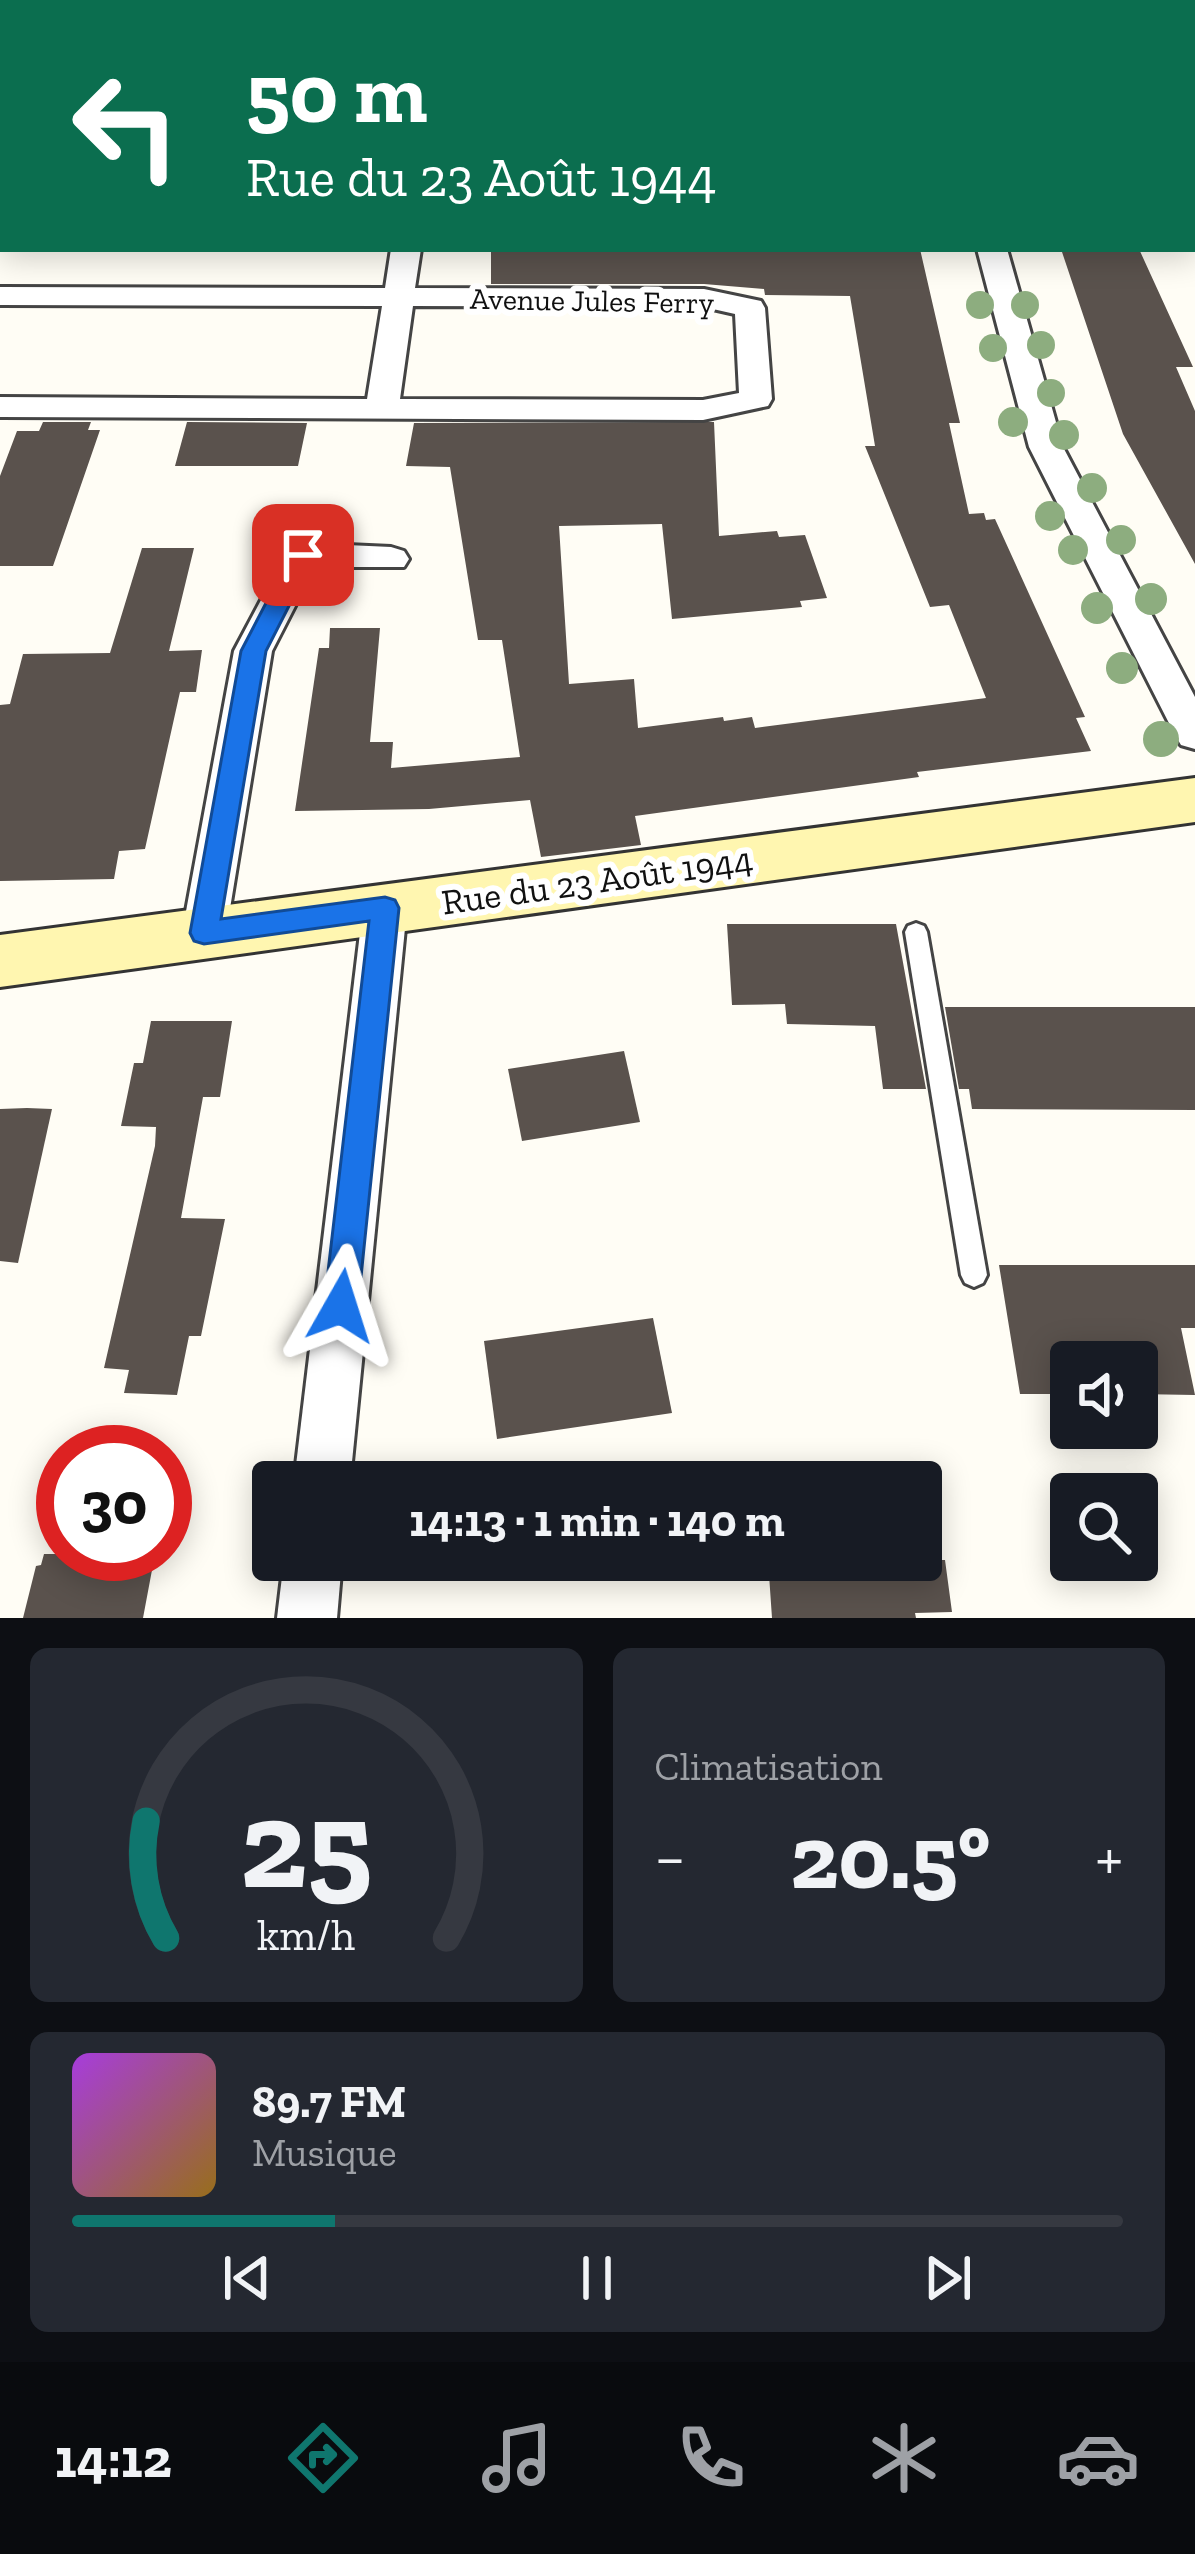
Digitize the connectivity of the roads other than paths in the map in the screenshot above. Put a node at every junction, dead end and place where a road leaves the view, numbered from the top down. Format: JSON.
{"nodes":[{"id":1,"x":406,"y":252,"type":"edge"},
{"id":2,"x":993,"y":252,"type":"edge"},
{"id":3,"x":0,"y":296,"type":"edge"},
{"id":4,"x":398,"y":297,"type":"junction"},
{"id":5,"x":382,"y":408,"type":"junction"},
{"id":6,"x":2,"y":410,"type":"edge"},
{"id":7,"x":391,"y":559,"type":"dead end"},
{"id":8,"x":1195,"y":735,"type":"edge"},
{"id":9,"x":1195,"y":800,"type":"edge"},
{"id":10,"x":385,"y":908,"type":"junction"},
{"id":11,"x":916,"y":932,"type":"dead end"},
{"id":12,"x":204,"y":933,"type":"junction"},
{"id":13,"x":0,"y":962,"type":"edge"},
{"id":14,"x":974,"y":1275,"type":"dead end"},
{"id":15,"x":324,"y":1461,"type":"edge"},
{"id":16,"x":311,"y":1581,"type":"edge"},
{"id":17,"x":307,"y":1618,"type":"edge"}],
"edges":[{"from":1,"to":4,"type":"street"},
{"from":2,"to":8,"type":"street"},
{"from":3,"to":4,"type":"street","name":"Avenue Jules Ferry"},
{"from":4,"to":5,"type":"street"},
{"from":4,"to":5,"type":"street","name":"Avenue Jules Ferry"},
{"from":5,"to":6,"type":"street","name":"Avenue Jules Ferry"},
{"from":7,"to":12,"type":"street"},
{"from":9,"to":10,"type":"main road","name":"Rue du 23 Août 1944"},
{"from":10,"to":12,"type":"main road","name":"Rue du 23 Août 1944"},
{"from":10,"to":15,"type":"street"},
{"from":11,"to":14,"type":"lane"},
{"from":12,"to":13,"type":"main road","name":"Rue du 23 Août 1944"},
{"from":16,"to":17,"type":"street"}]}
